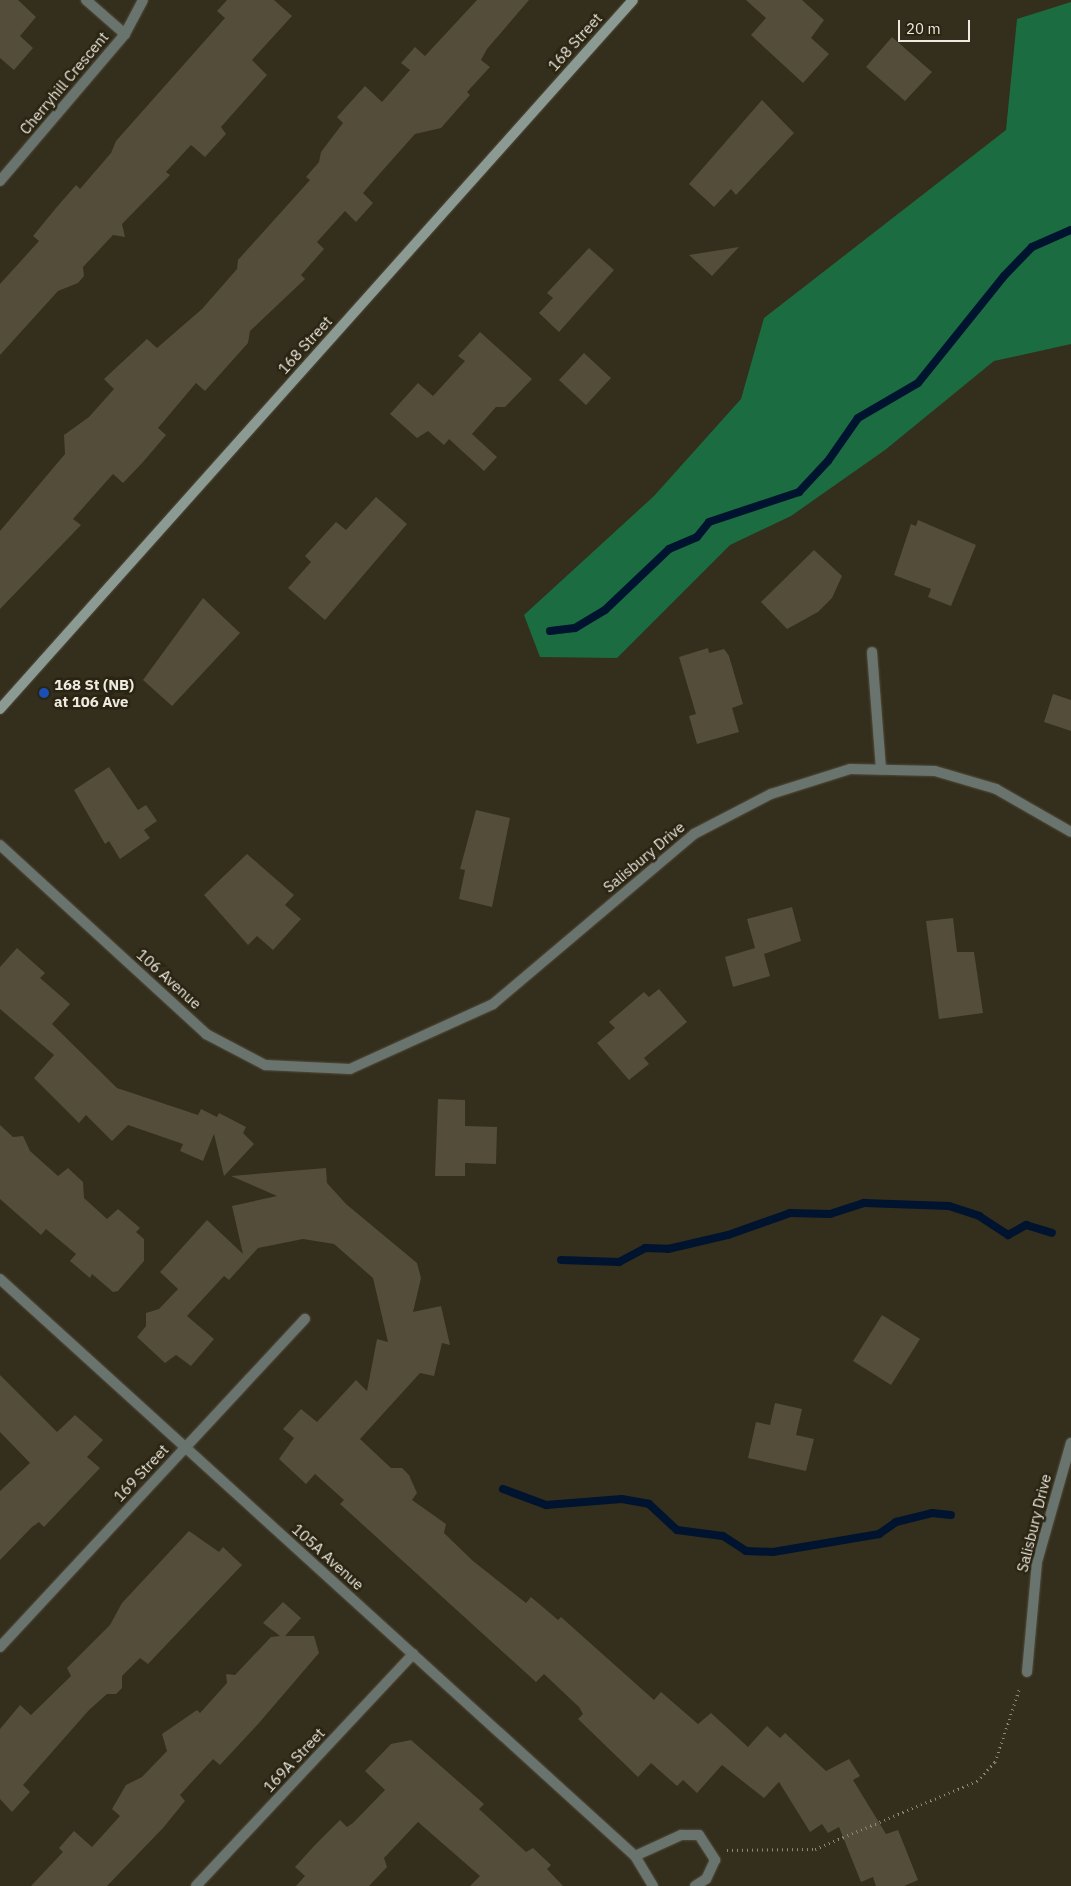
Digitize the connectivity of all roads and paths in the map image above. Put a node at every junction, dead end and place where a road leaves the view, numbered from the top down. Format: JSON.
{"nodes":[{"id":1,"x":86,"y":0,"type":"edge"},
{"id":2,"x":143,"y":0,"type":"edge"},
{"id":3,"x":633,"y":0,"type":"edge"},
{"id":4,"x":125,"y":34,"type":"junction"},
{"id":5,"x":0,"y":181,"type":"edge"},
{"id":6,"x":872,"y":652,"type":"dead end"},
{"id":7,"x":0,"y":709,"type":"edge"},
{"id":8,"x":881,"y":770,"type":"junction"},
{"id":9,"x":1071,"y":832,"type":"edge"},
{"id":10,"x":0,"y":845,"type":"edge"},
{"id":11,"x":350,"y":1069,"type":"joint"},
{"id":12,"x":0,"y":1279,"type":"edge"},
{"id":13,"x":305,"y":1319,"type":"dead end"},
{"id":14,"x":1071,"y":1443,"type":"edge"},
{"id":15,"x":185,"y":1448,"type":"junction"},
{"id":16,"x":0,"y":1647,"type":"edge"},
{"id":17,"x":413,"y":1654,"type":"junction"},
{"id":18,"x":1027,"y":1672,"type":"joint"},
{"id":19,"x":722,"y":1850,"type":"dead end"},
{"id":20,"x":635,"y":1856,"type":"junction"},
{"id":21,"x":196,"y":1886,"type":"edge"},
{"id":22,"x":653,"y":1886,"type":"edge"},
{"id":23,"x":695,"y":1886,"type":"edge"}],
"edges":[{"from":1,"to":4,"type":"street"},
{"from":2,"to":4,"type":"street","name":"Cherryhill Crescent"},
{"from":3,"to":7,"type":"street","name":"168 Street"},
{"from":4,"to":5,"type":"street","name":"Cherryhill Crescent"},
{"from":6,"to":8,"type":"street"},
{"from":8,"to":9,"type":"street","name":"Salisbury Drive"},
{"from":8,"to":11,"type":"street","name":"Salisbury Drive"},
{"from":10,"to":11,"type":"street","name":"106 Avenue"},
{"from":12,"to":15,"type":"street","name":"105A Avenue"},
{"from":13,"to":15,"type":"street","name":"169 Street"},
{"from":14,"to":18,"type":"street","name":"Salisbury Drive"},
{"from":15,"to":16,"type":"street","name":"169 Street"},
{"from":15,"to":17,"type":"street","name":"105A Avenue"},
{"from":17,"to":20,"type":"street","name":"105A Avenue"},
{"from":17,"to":21,"type":"street","name":"169A Street"},
{"from":18,"to":19,"type":"path"},
{"from":20,"to":22,"type":"street","name":"105A Avenue"},
{"from":20,"to":23,"type":"street"}]}
